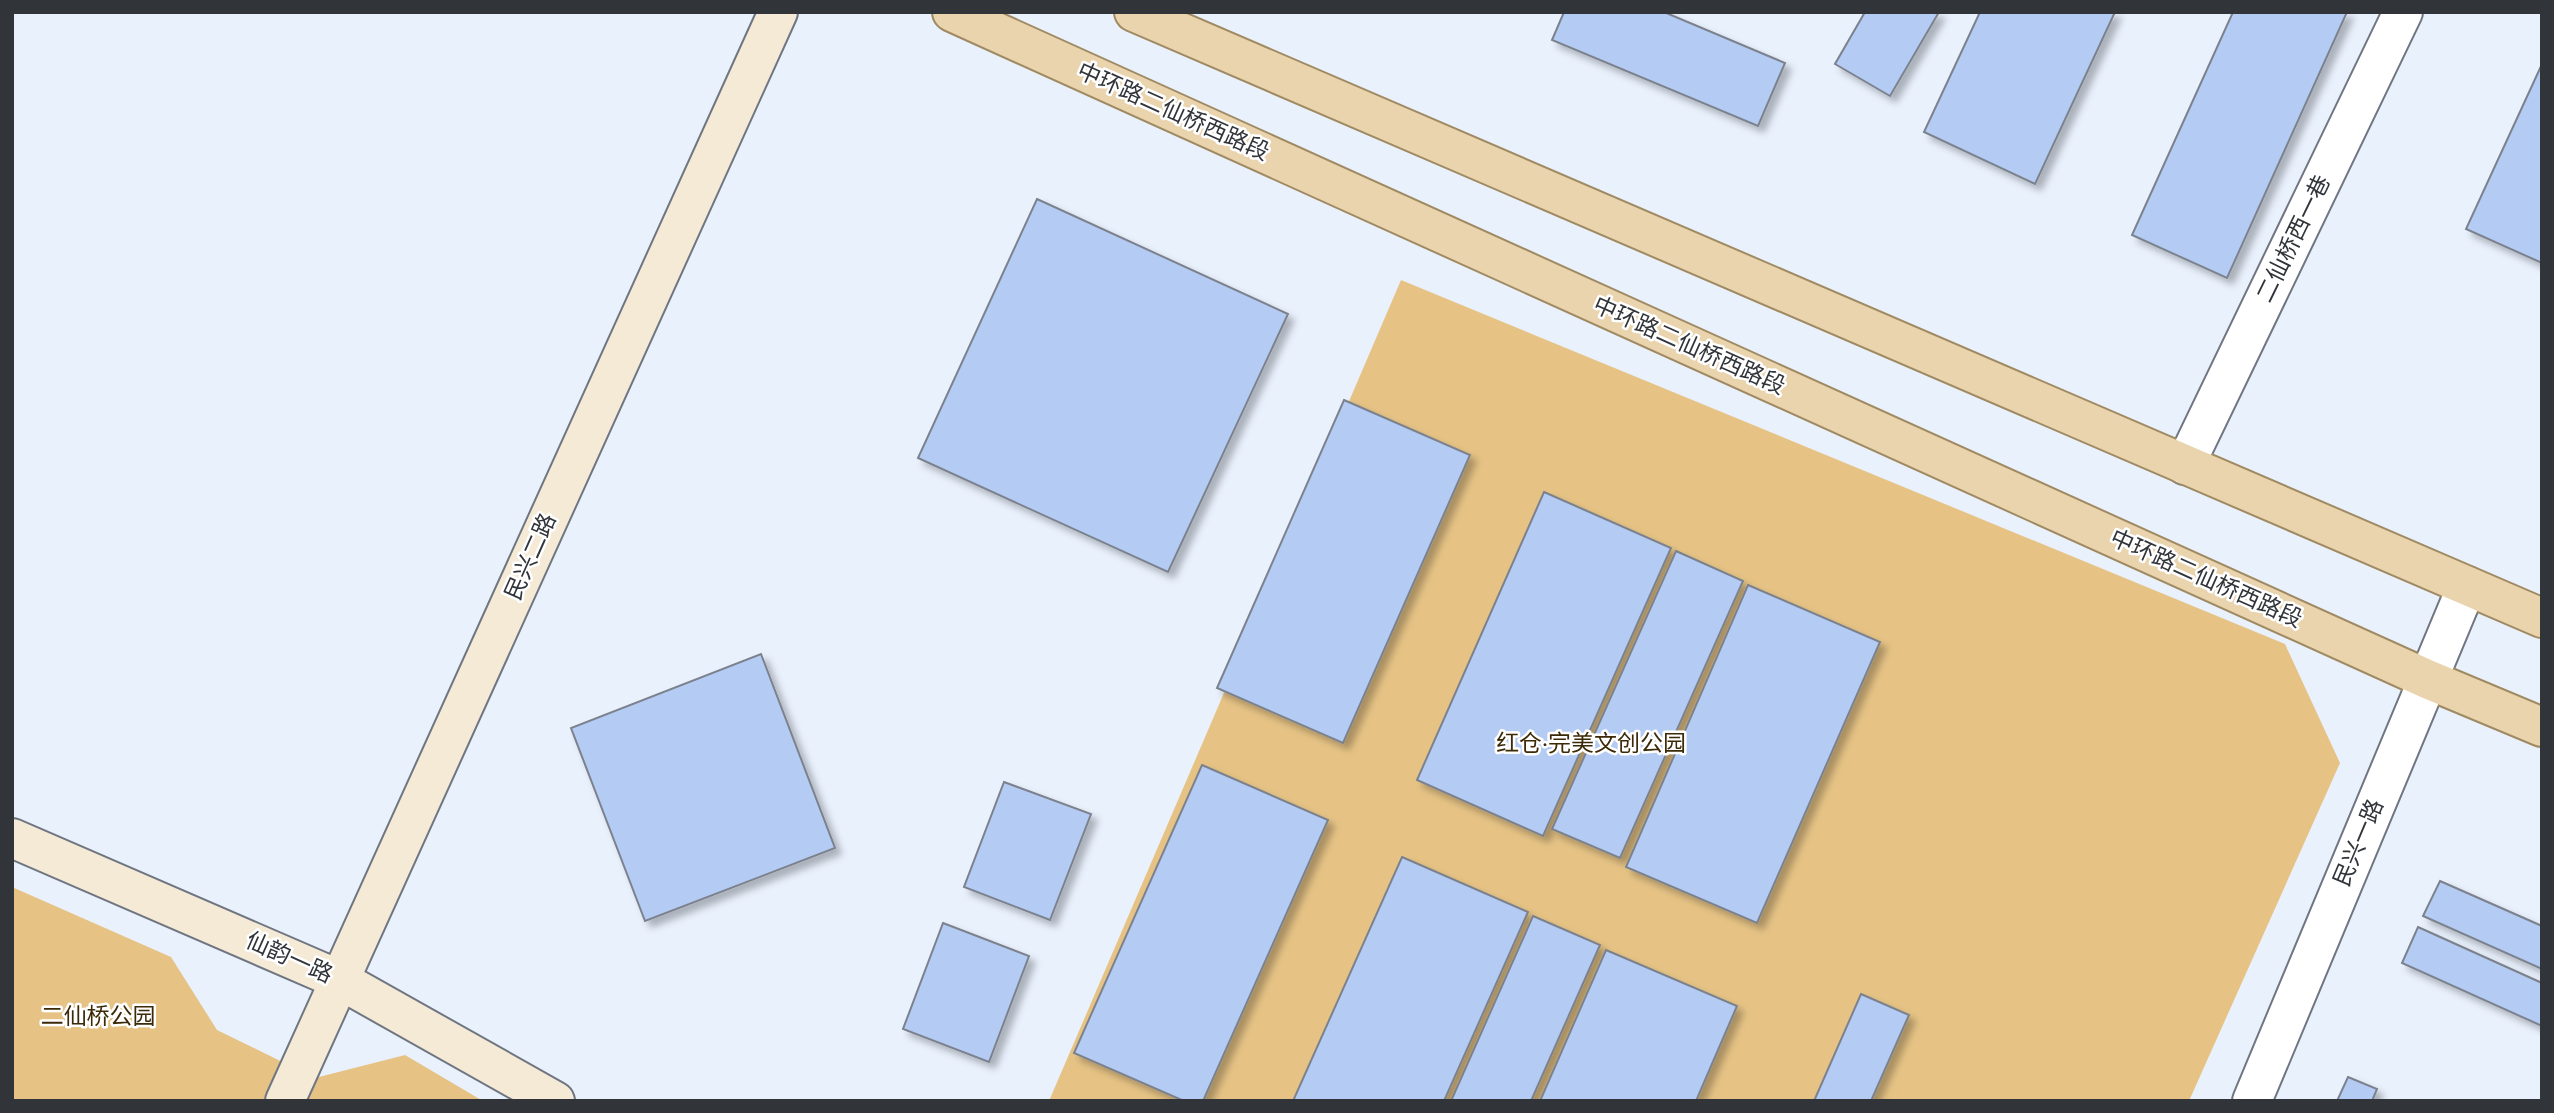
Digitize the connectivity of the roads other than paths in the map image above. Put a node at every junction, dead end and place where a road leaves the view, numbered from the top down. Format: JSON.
{"nodes":[{"id":1,"x":778,"y":12,"type":"edge"},
{"id":2,"x":952,"y":12,"type":"edge"},
{"id":3,"x":1133,"y":12,"type":"edge"},
{"id":4,"x":2403,"y":12,"type":"edge"},
{"id":5,"x":2185,"y":465,"type":"junction"},
{"id":6,"x":2467,"y":586,"type":"junction"},
{"id":7,"x":2542,"y":618,"type":"edge"},
{"id":8,"x":2427,"y":679,"type":"junction"},
{"id":9,"x":2542,"y":727,"type":"edge"},
{"id":10,"x":12,"y":838,"type":"edge"},
{"id":11,"x":340,"y":980,"type":"junction"},
{"id":12,"x":285,"y":1101,"type":"edge"},
{"id":13,"x":555,"y":1101,"type":"edge"},
{"id":14,"x":2252,"y":1101,"type":"edge"}],
"edges":[{"from":1,"to":11,"type":"street","name":"民兴二路"},
{"from":2,"to":8,"type":"main road","name":"中环路二仙桥西路段"},
{"from":3,"to":5,"type":"main road"},
{"from":4,"to":5,"type":"street","name":"二仙桥西一巷"},
{"from":5,"to":6,"type":"main road"},
{"from":6,"to":7,"type":"main road"},
{"from":6,"to":8,"type":"street","name":"民兴一路"},
{"from":8,"to":9,"type":"main road","name":"中环路二仙桥西路段"},
{"from":8,"to":14,"type":"street","name":"民兴一路"},
{"from":10,"to":11,"type":"street","name":"仙韵一路"},
{"from":11,"to":12,"type":"street","name":"民兴二路"},
{"from":11,"to":13,"type":"street","name":"仙韵一路"}]}
